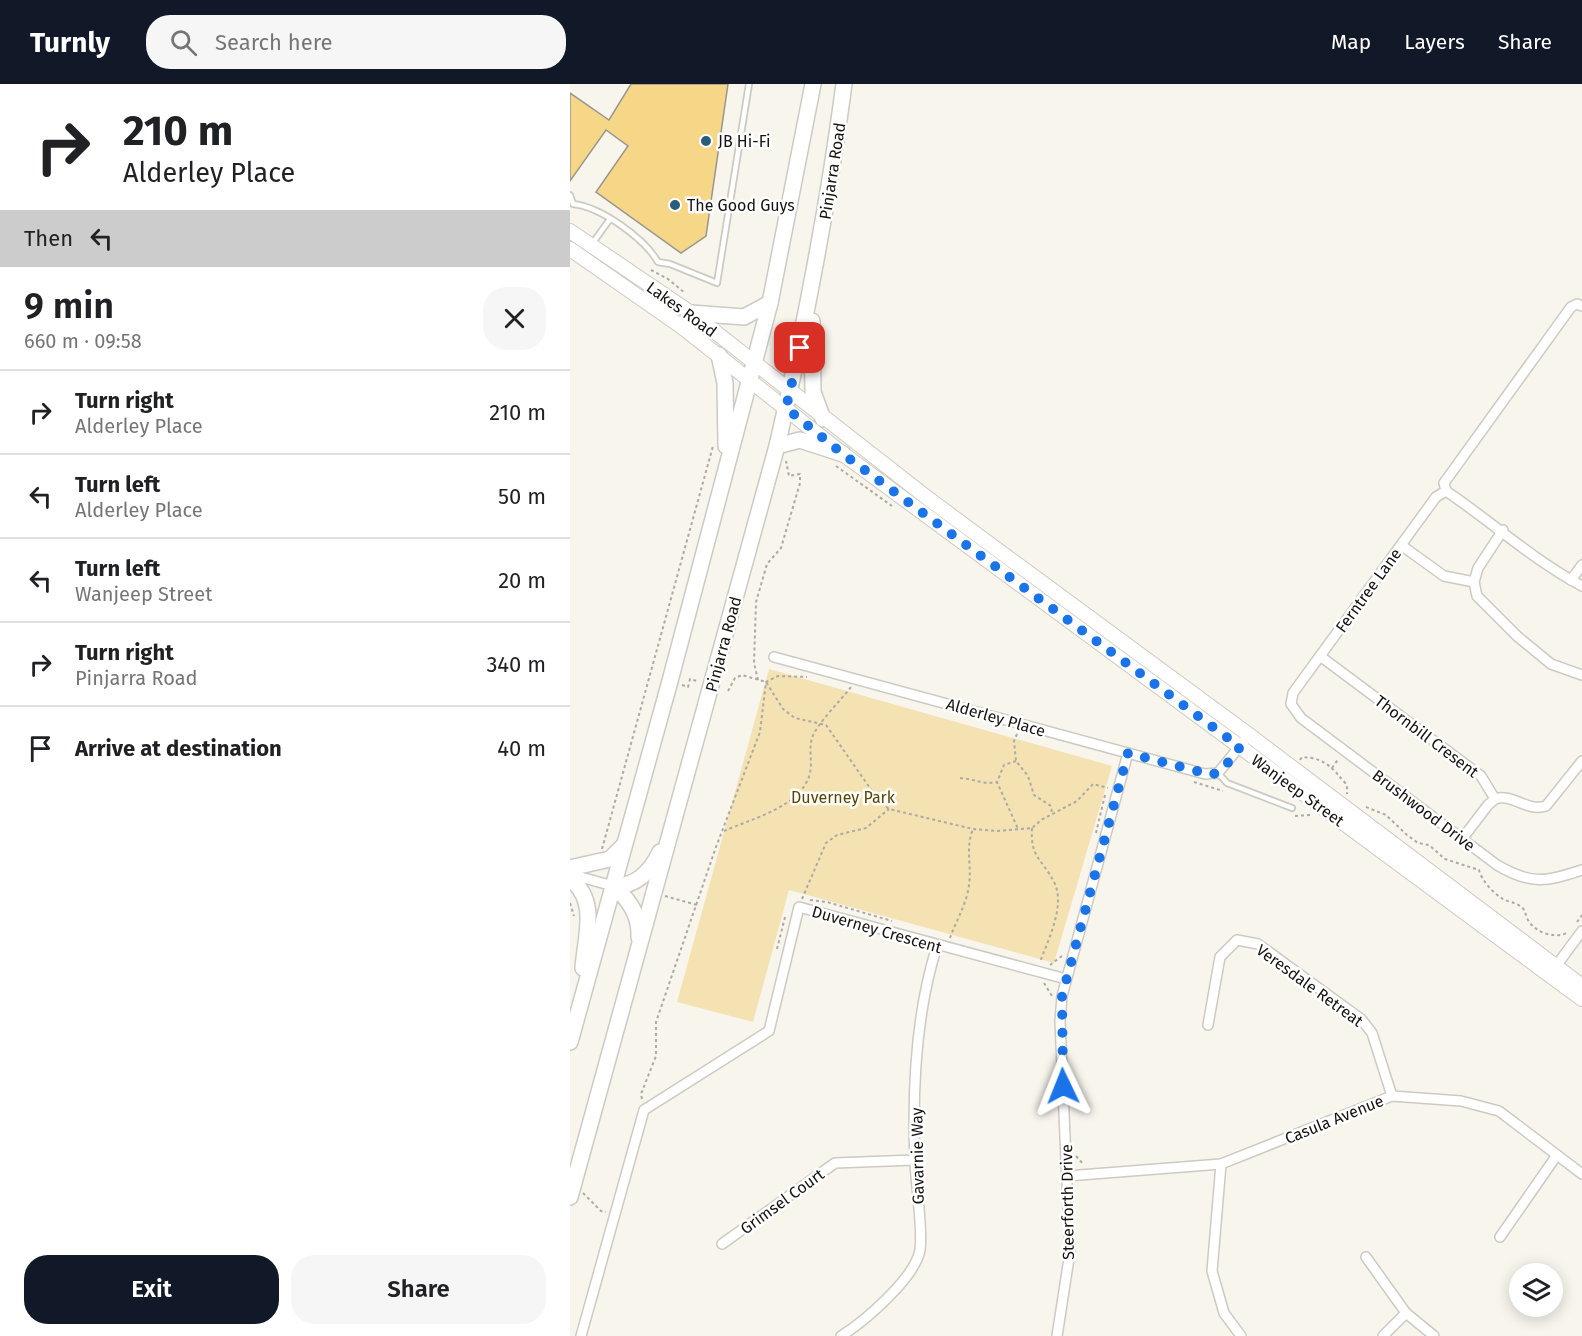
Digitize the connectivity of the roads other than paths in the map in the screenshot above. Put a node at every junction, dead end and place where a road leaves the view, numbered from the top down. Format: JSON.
{"nodes":[{"id":1,"x":749,"y":84,"type":"edge"},
{"id":2,"x":844,"y":84,"type":"edge"},
{"id":3,"x":813,"y":86,"type":"edge"},
{"id":4,"x":570,"y":195,"type":"edge"},
{"id":5,"x":610,"y":219,"type":"junction"},
{"id":6,"x":570,"y":231,"type":"edge"},
{"id":7,"x":591,"y":246,"type":"junction"},
{"id":8,"x":570,"y":249,"type":"edge"},
{"id":9,"x":813,"y":282,"type":"junction"},
{"id":10,"x":770,"y":303,"type":"junction"},
{"id":11,"x":1582,"y":306,"type":"edge"},
{"id":12,"x":691,"y":313,"type":"junction"},
{"id":13,"x":719,"y":356,"type":"junction"},
{"id":14,"x":753,"y":364,"type":"junction"},
{"id":15,"x":749,"y":381,"type":"junction"},
{"id":16,"x":787,"y":400,"type":"junction"},
{"id":17,"x":823,"y":419,"type":"junction"},
{"id":18,"x":783,"y":450,"type":"junction"},
{"id":19,"x":837,"y":458,"type":"junction"},
{"id":20,"x":724,"y":478,"type":"junction"},
{"id":21,"x":1446,"y":491,"type":"junction"},
{"id":22,"x":925,"y":506,"type":"junction"},
{"id":23,"x":1503,"y":530,"type":"junction"},
{"id":24,"x":1401,"y":545,"type":"junction"},
{"id":25,"x":1582,"y":565,"type":"edge"},
{"id":26,"x":1571,"y":580,"type":"junction"},
{"id":27,"x":1474,"y":582,"type":"junction"},
{"id":28,"x":1582,"y":586,"type":"edge"},
{"id":29,"x":1320,"y":656,"type":"junction"},
{"id":30,"x":774,"y":657,"type":"dead end"},
{"id":31,"x":1582,"y":675,"type":"edge"},
{"id":32,"x":1293,"y":693,"type":"joint"},
{"id":33,"x":1249,"y":735,"type":"junction"},
{"id":34,"x":1240,"y":747,"type":"junction"},
{"id":35,"x":1128,"y":753,"type":"junction"},
{"id":36,"x":1582,"y":761,"type":"edge"},
{"id":37,"x":1218,"y":773,"type":"junction"},
{"id":38,"x":1495,"y":799,"type":"junction"},
{"id":39,"x":1292,"y":808,"type":"dead end"},
{"id":40,"x":673,"y":825,"type":"junction"},
{"id":41,"x":1462,"y":839,"type":"junction"},
{"id":42,"x":625,"y":841,"type":"junction"},
{"id":43,"x":570,"y":868,"type":"edge"},
{"id":44,"x":1582,"y":870,"type":"edge"},
{"id":45,"x":570,"y":874,"type":"edge"},
{"id":46,"x":570,"y":879,"type":"edge"},
{"id":47,"x":613,"y":886,"type":"junction"},
{"id":48,"x":1579,"y":927,"type":"edge"},
{"id":49,"x":942,"y":947,"type":"junction"},
{"id":50,"x":638,"y":951,"type":"junction"},
{"id":51,"x":1552,"y":971,"type":"junction"},
{"id":52,"x":1066,"y":980,"type":"junction"},
{"id":53,"x":1582,"y":986,"type":"edge"},
{"id":54,"x":1582,"y":999,"type":"edge"},
{"id":55,"x":581,"y":1004,"type":"junction"},
{"id":56,"x":1208,"y":1025,"type":"dead end"},
{"id":57,"x":570,"y":1042,"type":"edge"},
{"id":58,"x":1392,"y":1096,"type":"junction"},
{"id":59,"x":1557,"y":1155,"type":"junction"},
{"id":60,"x":915,"y":1160,"type":"junction"},
{"id":61,"x":1221,"y":1164,"type":"junction"},
{"id":62,"x":1582,"y":1174,"type":"edge"},
{"id":63,"x":1067,"y":1176,"type":"junction"},
{"id":64,"x":571,"y":1194,"type":"edge"},
{"id":65,"x":1500,"y":1237,"type":"dead end"},
{"id":66,"x":722,"y":1244,"type":"dead end"},
{"id":67,"x":1365,"y":1257,"type":"dead end"},
{"id":68,"x":1406,"y":1313,"type":"junction"},
{"id":69,"x":581,"y":1336,"type":"edge"},
{"id":70,"x":841,"y":1336,"type":"edge"},
{"id":71,"x":1058,"y":1336,"type":"edge"},
{"id":72,"x":1241,"y":1336,"type":"edge"},
{"id":73,"x":1383,"y":1336,"type":"edge"},
{"id":74,"x":1434,"y":1336,"type":"edge"}],
"edges":[{"from":1,"to":5,"type":"lane"},
{"from":2,"to":9,"type":"main road","name":"Pinjarra Road"},
{"from":3,"to":10,"type":"main road","name":"Pinjarra Road"},
{"from":4,"to":5,"type":"lane"},
{"from":5,"to":7,"type":"lane"},
{"from":6,"to":7,"type":"main road","name":"Lakes Road"},
{"from":7,"to":12,"type":"main road","name":"Lakes Road"},
{"from":8,"to":13,"type":"main road","name":"Lakes Road"},
{"from":9,"to":16,"type":"main road","name":"Pinjarra Road"},
{"from":9,"to":17,"type":"main road"},
{"from":10,"to":12,"type":"main road"},
{"from":10,"to":14,"type":"main road","name":"Pinjarra Road"},
{"from":11,"to":21,"type":"street"},
{"from":12,"to":14,"type":"main road","name":"Lakes Road"},
{"from":13,"to":15,"type":"main road","name":"Lakes Road"},
{"from":13,"to":20,"type":"main road"},
{"from":14,"to":15,"type":"main road","name":"Pinjarra Road"},
{"from":14,"to":16,"type":"main road","name":"Lakes Road"},
{"from":15,"to":16,"type":"main road","name":"Lakes Road"},
{"from":15,"to":20,"type":"main road","name":"Pinjarra Road"},
{"from":16,"to":17,"type":"main road","name":"Wanjeep Street"},
{"from":16,"to":18,"type":"main road","name":"Pinjarra Road"},
{"from":16,"to":19,"type":"main road","name":"Wanjeep Street"},
{"from":17,"to":22,"type":"main road","name":"Wanjeep Street"},
{"from":18,"to":19,"type":"main road"},
{"from":18,"to":40,"type":"main road","name":"Pinjarra Road"},
{"from":19,"to":22,"type":"main road","name":"Wanjeep Street"},
{"from":20,"to":42,"type":"main road","name":"Pinjarra Road"},
{"from":21,"to":23,"type":"street"},
{"from":21,"to":24,"type":"street","name":"Ferntree Lane"},
{"from":22,"to":33,"type":"main road","name":"Wanjeep Street"},
{"from":22,"to":34,"type":"main road","name":"Wanjeep Street"},
{"from":23,"to":26,"type":"street"},
{"from":23,"to":27,"type":"street"},
{"from":24,"to":27,"type":"street"},
{"from":24,"to":29,"type":"street","name":"Ferntree Lane"},
{"from":25,"to":26,"type":"street"},
{"from":26,"to":28,"type":"street"},
{"from":27,"to":31,"type":"street"},
{"from":29,"to":32,"type":"street","name":"Ferntree Lane"},
{"from":29,"to":38,"type":"street","name":"Thornbill Cresent"},
{"from":30,"to":35,"type":"street","name":"Alderley Place"},
{"from":32,"to":41,"type":"street","name":"Brushwood Drive"},
{"from":33,"to":34,"type":"street"},
{"from":33,"to":51,"type":"main road","name":"Wanjeep Street"},
{"from":34,"to":37,"type":"street"},
{"from":34,"to":51,"type":"main road","name":"Wanjeep Street"},
{"from":35,"to":37,"type":"street","name":"Alderley Place"},
{"from":35,"to":52,"type":"street","name":"Steerforth Drive"},
{"from":36,"to":38,"type":"street"},
{"from":37,"to":39,"type":"lane","name":"Alderley Place"},
{"from":38,"to":41,"type":"street"},
{"from":40,"to":47,"type":"main road"},
{"from":40,"to":50,"type":"main road","name":"Pinjarra Road"},
{"from":41,"to":44,"type":"street","name":"Brushwood Drive"},
{"from":42,"to":43,"type":"main road"},
{"from":42,"to":47,"type":"main road","name":"Pinjarra Road"},
{"from":45,"to":47,"type":"street"},
{"from":46,"to":55,"type":"main road"},
{"from":47,"to":50,"type":"main road"},
{"from":47,"to":55,"type":"main road","name":"Pinjarra Road"},
{"from":48,"to":51,"type":"street"},
{"from":49,"to":52,"type":"street","name":"Duverney Crescent"},
{"from":49,"to":60,"type":"street","name":"Gavarnie Way"},
{"from":49,"to":69,"type":"street","name":"Duverney Crescent"},
{"from":50,"to":64,"type":"main road","name":"Pinjarra Road"},
{"from":51,"to":53,"type":"main road","name":"Wanjeep Street"},
{"from":51,"to":54,"type":"main road","name":"Wanjeep Street"},
{"from":52,"to":63,"type":"street","name":"Steerforth Drive"},
{"from":55,"to":57,"type":"main road","name":"Pinjarra Road"},
{"from":56,"to":58,"type":"street","name":"Veresdale Retreat"},
{"from":58,"to":59,"type":"street","name":"Casula Avenue"},
{"from":58,"to":61,"type":"street","name":"Casula Avenue"},
{"from":59,"to":62,"type":"street","name":"Casula Avenue"},
{"from":59,"to":65,"type":"street"},
{"from":60,"to":66,"type":"street","name":"Grimsel Court"},
{"from":60,"to":70,"type":"street","name":"Gavarnie Way"},
{"from":61,"to":63,"type":"street","name":"Casula Avenue"},
{"from":61,"to":72,"type":"street"},
{"from":63,"to":71,"type":"street","name":"Steerforth Drive"},
{"from":67,"to":68,"type":"street"},
{"from":68,"to":73,"type":"street"},
{"from":68,"to":74,"type":"street"}]}
